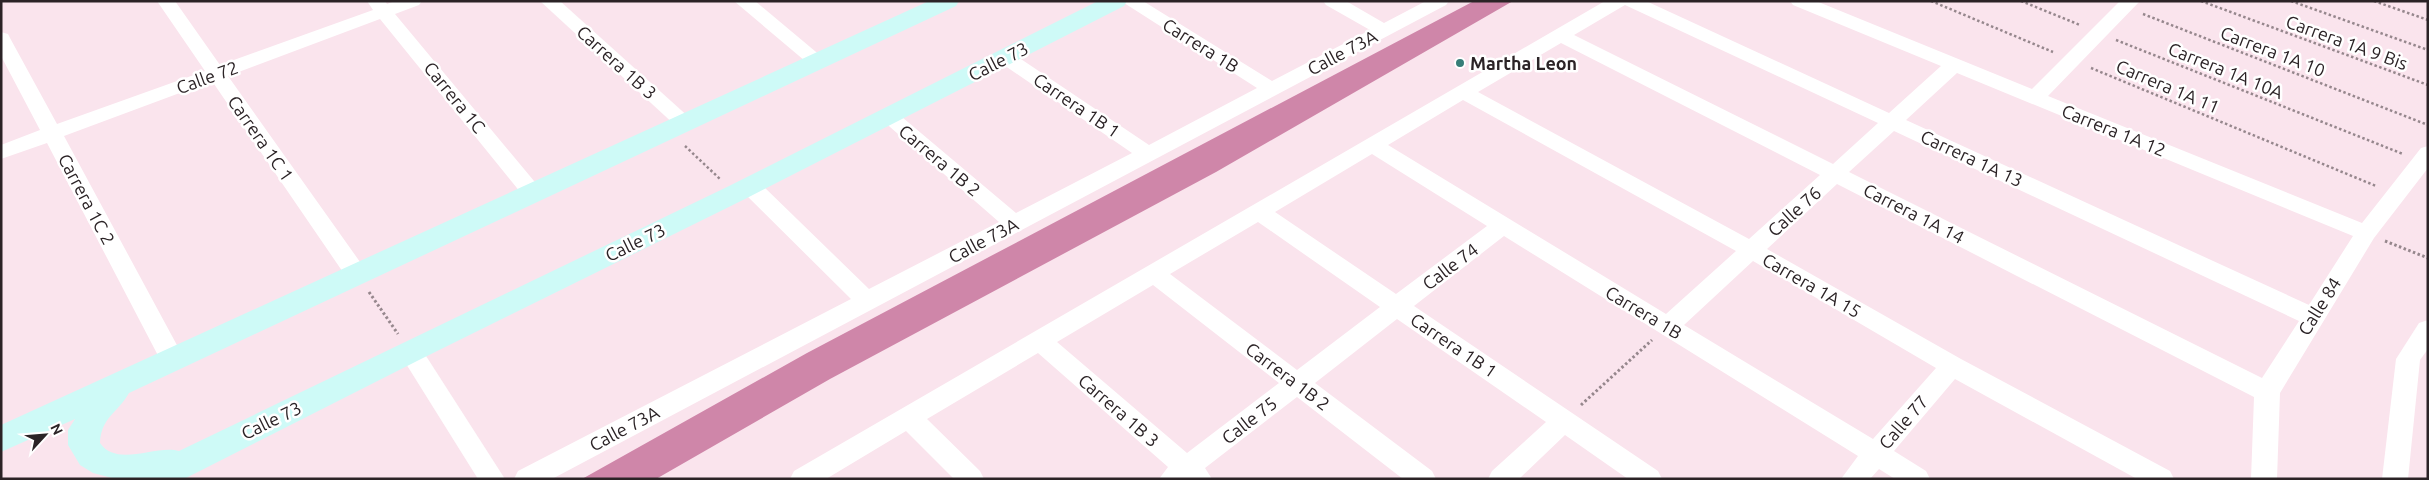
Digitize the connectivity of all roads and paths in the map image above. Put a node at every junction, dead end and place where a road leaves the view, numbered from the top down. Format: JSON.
{"nodes":[{"id":1,"x":166,"y":1,"type":"edge"},
{"id":2,"x":413,"y":1,"type":"edge"},
{"id":3,"x":549,"y":1,"type":"edge"},
{"id":4,"x":742,"y":1,"type":"edge"},
{"id":5,"x":1116,"y":1,"type":"edge"},
{"id":6,"x":1130,"y":1,"type":"edge"},
{"id":7,"x":1332,"y":1,"type":"edge"},
{"id":8,"x":1440,"y":1,"type":"edge"},
{"id":9,"x":1618,"y":1,"type":"edge"},
{"id":10,"x":1631,"y":1,"type":"edge"},
{"id":11,"x":1799,"y":1,"type":"edge"},
{"id":12,"x":1931,"y":1,"type":"edge"},
{"id":13,"x":2021,"y":1,"type":"edge"},
{"id":14,"x":2201,"y":1,"type":"edge"},
{"id":15,"x":2291,"y":1,"type":"edge"},
{"id":16,"x":2374,"y":1,"type":"edge"},
{"id":17,"x":936,"y":3,"type":"edge"},
{"id":18,"x":2128,"y":4,"type":"edge"},
{"id":19,"x":380,"y":6,"type":"edge"},
{"id":20,"x":2428,"y":20,"type":"edge"},
{"id":21,"x":1384,"y":30,"type":"junction"},
{"id":22,"x":2100,"y":33,"type":"junction"},
{"id":23,"x":1560,"y":35,"type":"junction"},
{"id":24,"x":1,"y":38,"type":"edge"},
{"id":25,"x":2428,"y":50,"type":"edge"},
{"id":26,"x":1005,"y":57,"type":"junction"},
{"id":27,"x":2073,"y":60,"type":"junction"},
{"id":28,"x":818,"y":62,"type":"junction"},
{"id":29,"x":1954,"y":64,"type":"junction"},
{"id":30,"x":215,"y":74,"type":"junction"},
{"id":31,"x":2428,"y":85,"type":"edge"},
{"id":32,"x":1272,"y":89,"type":"junction"},
{"id":33,"x":1463,"y":92,"type":"junction"},
{"id":34,"x":2035,"y":98,"type":"junction"},
{"id":35,"x":889,"y":116,"type":"junction"},
{"id":36,"x":1892,"y":121,"type":"junction"},
{"id":37,"x":2428,"y":125,"type":"edge"},
{"id":38,"x":676,"y":127,"type":"junction"},
{"id":39,"x":51,"y":134,"type":"junction"},
{"id":40,"x":1372,"y":145,"type":"junction"},
{"id":41,"x":1,"y":152,"type":"edge"},
{"id":42,"x":1148,"y":154,"type":"junction"},
{"id":43,"x":2424,"y":157,"type":"edge"},
{"id":44,"x":1835,"y":173,"type":"junction"},
{"id":45,"x":743,"y":190,"type":"junction"},
{"id":46,"x":533,"y":193,"type":"junction"},
{"id":47,"x":2396,"y":194,"type":"junction"},
{"id":48,"x":1259,"y":212,"type":"junction"},
{"id":49,"x":1015,"y":224,"type":"junction"},
{"id":50,"x":1502,"y":226,"type":"junction"},
{"id":51,"x":2366,"y":233,"type":"junction"},
{"id":52,"x":1751,"y":250,"type":"junction"},
{"id":53,"x":2428,"y":258,"type":"edge"},
{"id":54,"x":1154,"y":274,"type":"junction"},
{"id":55,"x":357,"y":275,"type":"junction"},
{"id":56,"x":867,"y":301,"type":"junction"},
{"id":57,"x":1397,"y":306,"type":"junction"},
{"id":58,"x":2312,"y":317,"type":"junction"},
{"id":59,"x":1668,"y":326,"type":"junction"},
{"id":60,"x":2428,"y":329,"type":"edge"},
{"id":61,"x":1039,"y":340,"type":"junction"},
{"id":62,"x":410,"y":351,"type":"junction"},
{"id":63,"x":161,"y":366,"type":"junction"},
{"id":64,"x":1952,"y":366,"type":"junction"},
{"id":65,"x":1297,"y":383,"type":"junction"},
{"id":66,"x":2267,"y":392,"type":"junction"},
{"id":67,"x":908,"y":417,"type":"junction"},
{"id":68,"x":1564,"y":421,"type":"junction"},
{"id":69,"x":1,"y":439,"type":"edge"},
{"id":70,"x":1876,"y":454,"type":"junction"},
{"id":71,"x":197,"y":456,"type":"junction"},
{"id":72,"x":1185,"y":475,"type":"edge"},
{"id":73,"x":153,"y":479,"type":"edge"},
{"id":74,"x":492,"y":479,"type":"edge"},
{"id":75,"x":527,"y":479,"type":"edge"},
{"id":76,"x":804,"y":479,"type":"edge"},
{"id":77,"x":971,"y":479,"type":"edge"},
{"id":78,"x":1423,"y":479,"type":"edge"},
{"id":79,"x":1501,"y":479,"type":"edge"},
{"id":80,"x":1649,"y":479,"type":"edge"},
{"id":81,"x":1854,"y":479,"type":"edge"},
{"id":82,"x":1917,"y":479,"type":"edge"},
{"id":83,"x":2161,"y":479,"type":"edge"},
{"id":84,"x":2264,"y":479,"type":"edge"},
{"id":85,"x":2395,"y":479,"type":"edge"}],
"edges":[{"from":1,"to":30,"type":"street","name":"Carrera 1C 1"},
{"from":2,"to":19,"type":"street","name":"Calle 72"},
{"from":3,"to":38,"type":"street","name":"Carrera 1B 3"},
{"from":4,"to":28,"type":"street"},
{"from":5,"to":26,"type":"main road","name":"Calle 73"},
{"from":6,"to":32,"type":"street","name":"Carrera 1B"},
{"from":7,"to":21,"type":"street"},
{"from":8,"to":21,"type":"street","name":"Calle 73A"},
{"from":9,"to":23,"type":"street"},
{"from":10,"to":36,"type":"street","name":"Carrera 1A 13"},
{"from":11,"to":29,"type":"street","name":"Carrera 1A 12"},
{"from":12,"to":27,"type":"path","name":"Carrera 1A 11"},
{"from":13,"to":22,"type":"path","name":"Carrera 1A 10A"},
{"from":14,"to":31,"type":"path","name":"Carrera 1A 9 Bis"},
{"from":15,"to":25,"type":"path"},
{"from":16,"to":20,"type":"path"},
{"from":17,"to":28,"type":"main road"},
{"from":18,"to":22,"type":"street"},
{"from":18,"to":37,"type":"path","name":"Carrera 1A 10"},
{"from":19,"to":30,"type":"street","name":"Calle 72"},
{"from":19,"to":46,"type":"street","name":"Carrera 1C"},
{"from":21,"to":32,"type":"street","name":"Calle 73A"},
{"from":22,"to":27,"type":"street"},
{"from":22,"to":43,"type":"path","name":"Carrera 1A 10A"},
{"from":23,"to":33,"type":"street"},
{"from":23,"to":44,"type":"street","name":"Carrera 1A 14"},
{"from":24,"to":39,"type":"street","name":"Carrera 1C 2"},
{"from":26,"to":35,"type":"main road","name":"Calle 73"},
{"from":26,"to":42,"type":"street","name":"Carrera 1B 1"},
{"from":27,"to":34,"type":"street"},
{"from":27,"to":47,"type":"path","name":"Carrera 1A 11"},
{"from":28,"to":38,"type":"main road"},
{"from":29,"to":34,"type":"street","name":"Carrera 1A 12"},
{"from":29,"to":36,"type":"street","name":"Calle 76"},
{"from":30,"to":39,"type":"street","name":"Calle 72"},
{"from":30,"to":55,"type":"street","name":"Carrera 1C 1"},
{"from":32,"to":42,"type":"street","name":"Calle 73A"},
{"from":33,"to":40,"type":"street"},
{"from":33,"to":52,"type":"street","name":"Carrera 1A 15"},
{"from":34,"to":51,"type":"street","name":"Carrera 1A 12"},
{"from":35,"to":45,"type":"main road","name":"Calle 73"},
{"from":35,"to":49,"type":"street","name":"Carrera 1B 2"},
{"from":36,"to":44,"type":"street","name":"Calle 76"},
{"from":36,"to":58,"type":"street","name":"Carrera 1A 13"},
{"from":38,"to":45,"type":"path"},
{"from":38,"to":46,"type":"main road"},
{"from":39,"to":41,"type":"street","name":"Calle 72"},
{"from":39,"to":63,"type":"street","name":"Carrera 1C 2"},
{"from":40,"to":48,"type":"street"},
{"from":40,"to":50,"type":"street","name":"Carrera 1B"},
{"from":42,"to":49,"type":"street","name":"Calle 73A"},
{"from":43,"to":47,"type":"street","name":"Calle 84"},
{"from":44,"to":52,"type":"street","name":"Calle 76"},
{"from":44,"to":66,"type":"street","name":"Carrera 1A 14"},
{"from":45,"to":56,"type":"street"},
{"from":45,"to":62,"type":"main road","name":"Calle 73"},
{"from":46,"to":55,"type":"main road"},
{"from":47,"to":51,"type":"street","name":"Calle 84"},
{"from":48,"to":54,"type":"street"},
{"from":48,"to":57,"type":"street","name":"Carrera 1B 1"},
{"from":49,"to":56,"type":"street","name":"Calle 73A"},
{"from":50,"to":57,"type":"street","name":"Calle 74"},
{"from":50,"to":59,"type":"street","name":"Carrera 1B"},
{"from":51,"to":53,"type":"path"},
{"from":51,"to":58,"type":"street","name":"Calle 84"},
{"from":52,"to":59,"type":"street","name":"Calle 76"},
{"from":52,"to":64,"type":"street","name":"Carrera 1A 15"},
{"from":54,"to":61,"type":"street"},
{"from":54,"to":65,"type":"street","name":"Carrera 1B 2"},
{"from":55,"to":62,"type":"path"},
{"from":55,"to":63,"type":"main road"},
{"from":56,"to":75,"type":"street","name":"Calle 73A"},
{"from":57,"to":65,"type":"street","name":"Calle 75"},
{"from":57,"to":68,"type":"street","name":"Carrera 1B 1"},
{"from":58,"to":66,"type":"street","name":"Calle 84"},
{"from":59,"to":68,"type":"path"},
{"from":59,"to":70,"type":"street","name":"Carrera 1B"},
{"from":60,"to":85,"type":"street"},
{"from":61,"to":67,"type":"street"},
{"from":61,"to":72,"type":"street","name":"Carrera 1B 3"},
{"from":62,"to":71,"type":"main road","name":"Calle 73"},
{"from":62,"to":74,"type":"street"},
{"from":63,"to":69,"type":"main road"},
{"from":63,"to":71,"type":"main road"},
{"from":64,"to":70,"type":"street","name":"Calle 77"},
{"from":64,"to":83,"type":"street","name":"Carrera 1A 15"},
{"from":65,"to":72,"type":"street","name":"Calle 75"},
{"from":65,"to":78,"type":"street","name":"Carrera 1B 2"},
{"from":66,"to":84,"type":"street","name":"Calle 84"},
{"from":67,"to":76,"type":"street"},
{"from":67,"to":77,"type":"street"},
{"from":68,"to":79,"type":"street"},
{"from":68,"to":80,"type":"street","name":"Carrera 1B 1"},
{"from":70,"to":81,"type":"street","name":"Calle 77"},
{"from":70,"to":82,"type":"street","name":"Carrera 1B"},
{"from":71,"to":73,"type":"main road","name":"Calle 73"}]}
